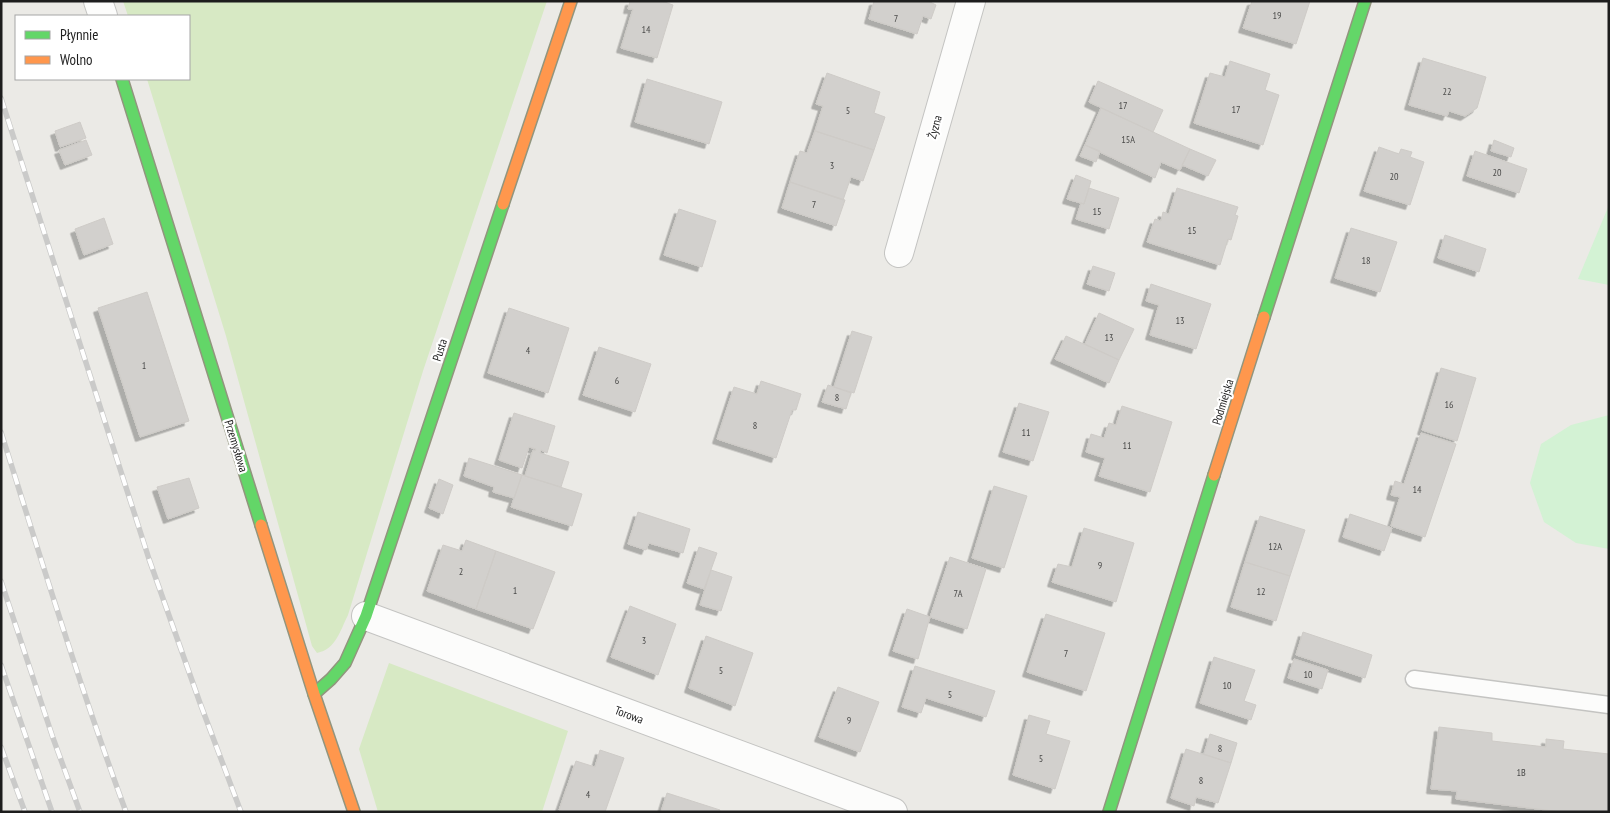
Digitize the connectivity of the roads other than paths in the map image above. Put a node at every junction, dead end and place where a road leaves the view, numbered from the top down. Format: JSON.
{"nodes":[{"id":1,"x":98,"y":1,"type":"edge"},
{"id":2,"x":571,"y":1,"type":"edge"},
{"id":3,"x":971,"y":1,"type":"edge"},
{"id":4,"x":1365,"y":1,"type":"edge"},
{"id":5,"x":103,"y":15,"type":"edge"},
{"id":6,"x":122,"y":80,"type":"edge"},
{"id":7,"x":898,"y":253,"type":"dead end"},
{"id":8,"x":366,"y":616,"type":"junction"},
{"id":9,"x":1414,"y":679,"type":"dead end"},
{"id":10,"x":314,"y":694,"type":"junction"},
{"id":11,"x":1609,"y":705,"type":"edge"},
{"id":12,"x":354,"y":812,"type":"edge"},
{"id":13,"x":893,"y":812,"type":"edge"},
{"id":14,"x":1109,"y":812,"type":"edge"}],
"edges":[{"from":1,"to":5,"type":"street"},
{"from":2,"to":8,"type":"street","name":"Pusta"},
{"from":3,"to":7,"type":"street","name":"Żyzna"},
{"from":4,"to":14,"type":"street","name":"Podmiejska"},
{"from":6,"to":10,"type":"street","name":"Przemysłowa"},
{"from":8,"to":10,"type":"street","name":"Pusta"},
{"from":8,"to":13,"type":"street","name":"Torowa"},
{"from":9,"to":11,"type":"lane"},
{"from":10,"to":12,"type":"street","name":"Przemysłowa"}]}
